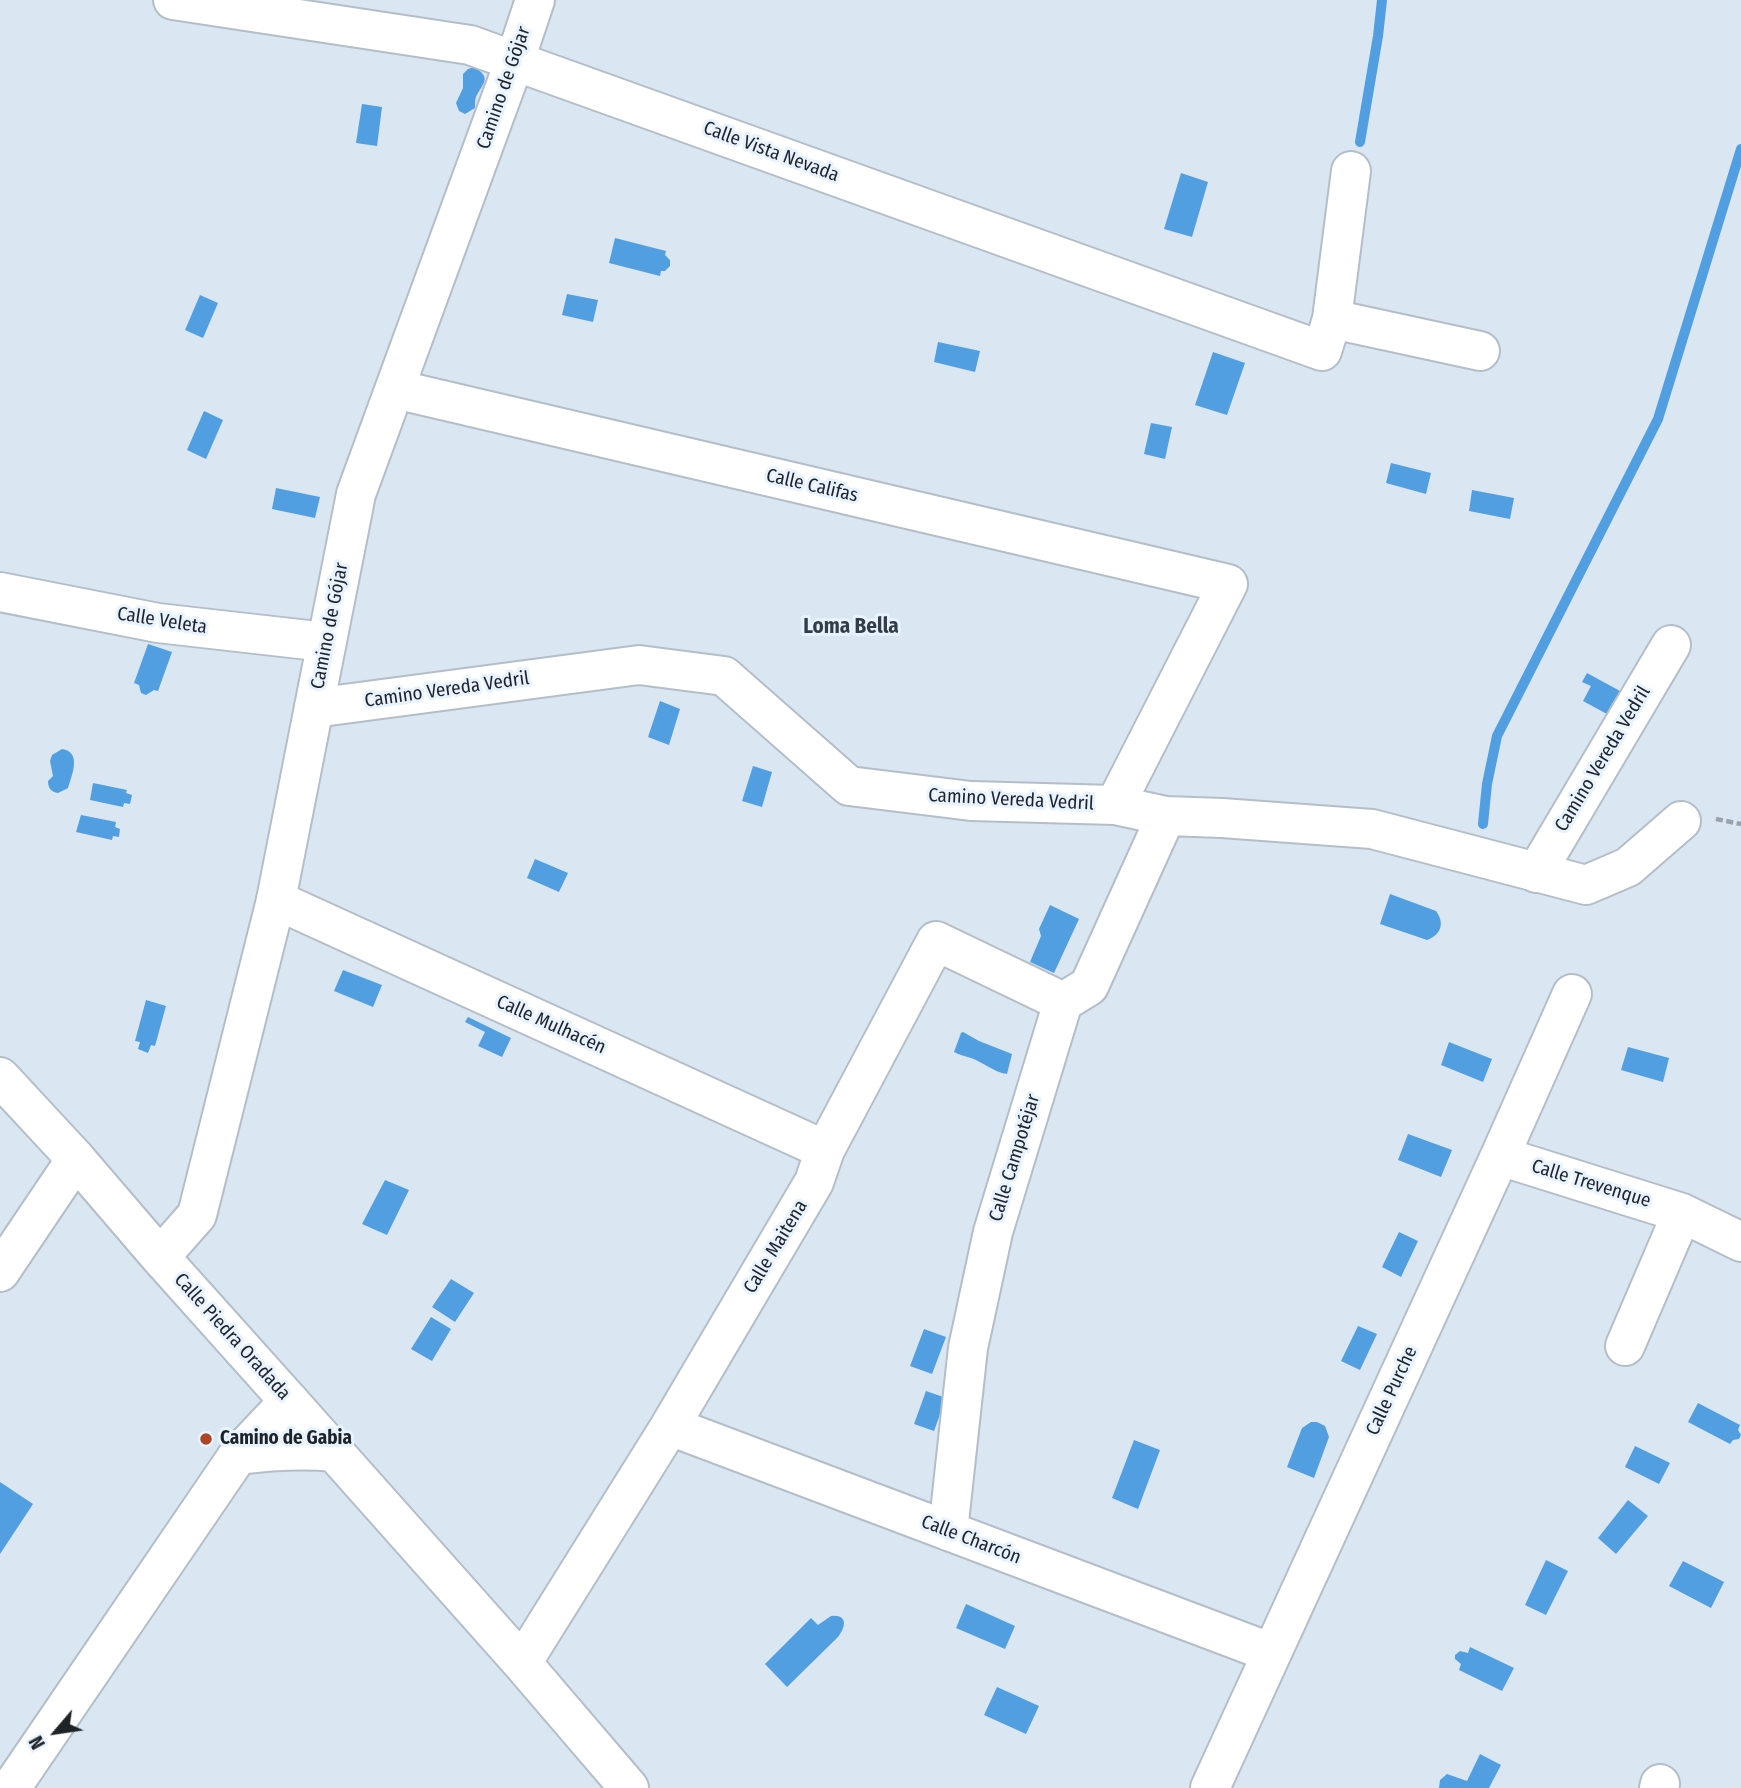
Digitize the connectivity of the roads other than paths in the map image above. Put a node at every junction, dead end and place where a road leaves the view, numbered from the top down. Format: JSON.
{"nodes":[{"id":1,"x":173,"y":0,"type":"edge"},
{"id":2,"x":535,"y":0,"type":"edge"},
{"id":3,"x":515,"y":60,"type":"junction"},
{"id":4,"x":1351,"y":171,"type":"dead end"},
{"id":5,"x":1332,"y":318,"type":"junction"},
{"id":6,"x":1480,"y":351,"type":"dead end"},
{"id":7,"x":395,"y":389,"type":"junction"},
{"id":8,"x":0,"y":592,"type":"edge"},
{"id":9,"x":326,"y":642,"type":"junction"},
{"id":10,"x":1671,"y":645,"type":"dead end"},
{"id":11,"x":314,"y":708,"type":"junction"},
{"id":12,"x":1115,"y":805,"type":"junction"},
{"id":13,"x":1166,"y":816,"type":"junction"},
{"id":14,"x":1681,"y":821,"type":"dead end"},
{"id":15,"x":1536,"y":873,"type":"junction"},
{"id":16,"x":276,"y":900,"type":"junction"},
{"id":17,"x":1573,"y":993,"type":"dead end"},
{"id":18,"x":1063,"y":1002,"type":"junction"},
{"id":19,"x":0,"y":1077,"type":"edge"},
{"id":20,"x":825,"y":1150,"type":"junction"},
{"id":21,"x":1500,"y":1156,"type":"junction"},
{"id":22,"x":76,"y":1159,"type":"junction"},
{"id":23,"x":1682,"y":1213,"type":"junction"},
{"id":24,"x":1741,"y":1242,"type":"edge"},
{"id":25,"x":160,"y":1257,"type":"junction"},
{"id":26,"x":0,"y":1272,"type":"edge"},
{"id":27,"x":1625,"y":1346,"type":"dead end"},
{"id":28,"x":281,"y":1392,"type":"junction"},
{"id":29,"x":670,"y":1426,"type":"junction"},
{"id":30,"x":334,"y":1452,"type":"junction"},
{"id":31,"x":238,"y":1455,"type":"junction"},
{"id":32,"x":948,"y":1531,"type":"junction"},
{"id":33,"x":1272,"y":1653,"type":"junction"},
{"id":34,"x":522,"y":1663,"type":"junction"},
{"id":35,"x":610,"y":1780,"type":"edge"},
{"id":36,"x":11,"y":1788,"type":"edge"},
{"id":37,"x":1210,"y":1788,"type":"edge"}],
"edges":[{"from":1,"to":3,"type":"street","name":"Calle Vista Nevada"},
{"from":2,"to":3,"type":"street","name":"Camino de Gójar"},
{"from":3,"to":5,"type":"street","name":"Calle Vista Nevada"},
{"from":3,"to":7,"type":"street","name":"Camino de Gójar"},
{"from":4,"to":5,"type":"street","name":"Calle Vista Nevada"},
{"from":5,"to":6,"type":"street"},
{"from":7,"to":9,"type":"street","name":"Camino de Gójar"},
{"from":7,"to":12,"type":"street","name":"Calle Califas"},
{"from":8,"to":9,"type":"street","name":"Calle Veleta"},
{"from":9,"to":11,"type":"street","name":"Camino de Gójar"},
{"from":10,"to":15,"type":"street","name":"Camino Vereda Vedril"},
{"from":11,"to":12,"type":"street","name":"Camino Vereda Vedril"},
{"from":11,"to":16,"type":"street","name":"Camino de Gójar"},
{"from":12,"to":13,"type":"street","name":"Camino Vereda Vedril"},
{"from":13,"to":15,"type":"street","name":"Camino Vereda Vedril"},
{"from":13,"to":18,"type":"street"},
{"from":14,"to":15,"type":"street","name":"Camino Vereda Vedril"},
{"from":16,"to":20,"type":"street","name":"Calle Mulhacén"},
{"from":16,"to":25,"type":"street","name":"Camino de Gójar"},
{"from":17,"to":21,"type":"street","name":"Calle Purche"},
{"from":18,"to":20,"type":"street","name":"Calle Maitena"},
{"from":18,"to":32,"type":"street","name":"Calle Campotéjar"},
{"from":19,"to":22,"type":"street","name":"Calle Piedra Oradada"},
{"from":20,"to":29,"type":"street","name":"Calle Maitena"},
{"from":21,"to":23,"type":"street","name":"Calle Trevenque"},
{"from":21,"to":33,"type":"street","name":"Calle Purche"},
{"from":22,"to":25,"type":"street","name":"Calle Piedra Oradada"},
{"from":22,"to":26,"type":"street"},
{"from":23,"to":24,"type":"street","name":"Calle Trevenque"},
{"from":23,"to":27,"type":"street"},
{"from":25,"to":28,"type":"street","name":"Calle Piedra Oradada"},
{"from":28,"to":30,"type":"street","name":"Calle Piedra Oradada"},
{"from":28,"to":31,"type":"street"},
{"from":29,"to":32,"type":"street","name":"Calle Charcón"},
{"from":29,"to":34,"type":"street","name":"Calle Maitena"},
{"from":30,"to":31,"type":"street"},
{"from":30,"to":34,"type":"street","name":"Calle Piedra Oradada"},
{"from":31,"to":36,"type":"street"},
{"from":32,"to":33,"type":"street","name":"Calle Charcón"},
{"from":33,"to":37,"type":"street","name":"Calle Purche"},
{"from":34,"to":35,"type":"street","name":"Calle Piedra Oradada"}]}
